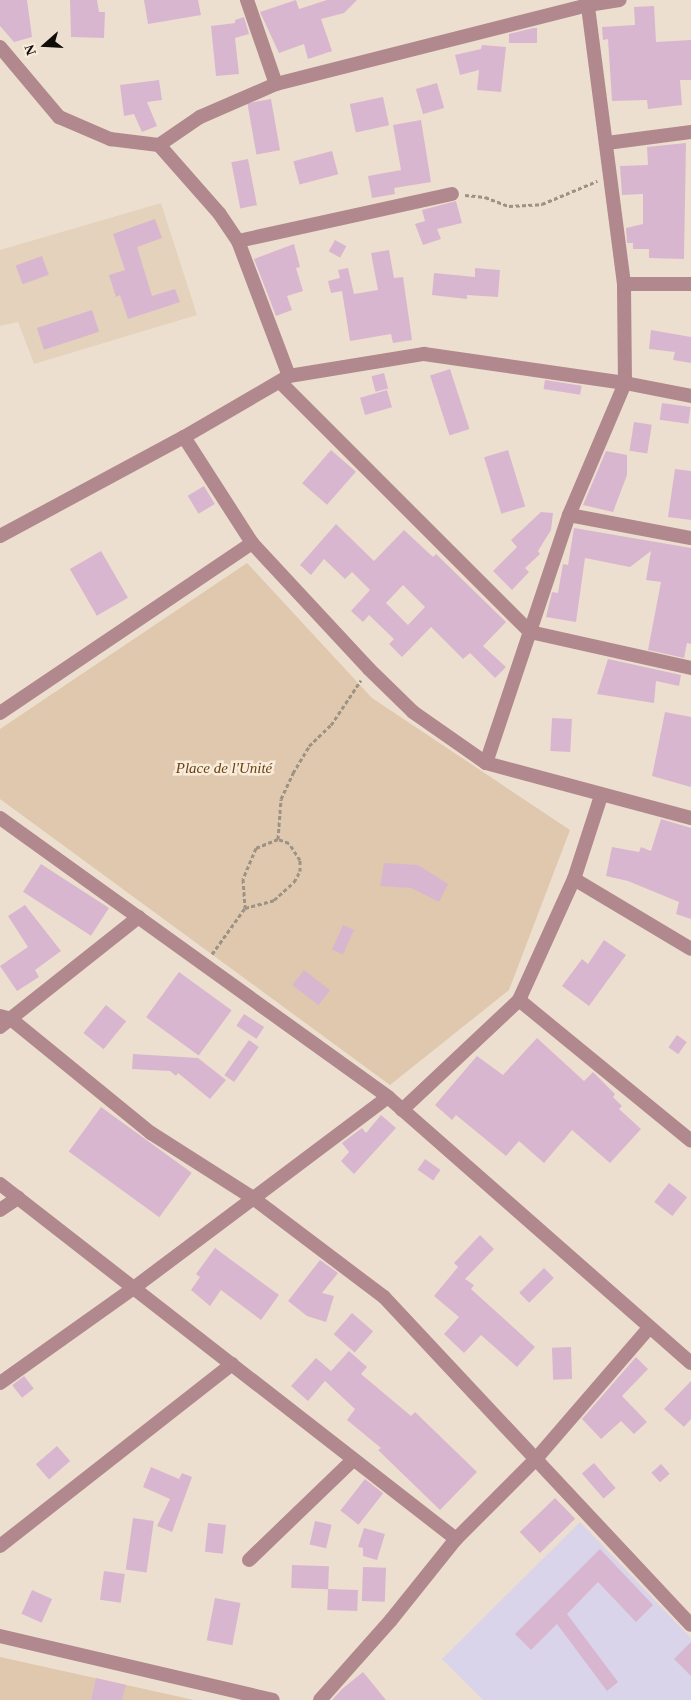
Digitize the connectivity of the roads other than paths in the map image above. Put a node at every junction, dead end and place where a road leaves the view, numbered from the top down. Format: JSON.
{"nodes":[{"id":1,"x":247,"y":0,"type":"edge"},
{"id":2,"x":620,"y":0,"type":"edge"},
{"id":3,"x":587,"y":3,"type":"edge"},
{"id":4,"x":0,"y":47,"type":"edge"},
{"id":5,"x":276,"y":84,"type":"junction"},
{"id":6,"x":691,"y":132,"type":"edge"},
{"id":7,"x":607,"y":143,"type":"junction"},
{"id":8,"x":159,"y":145,"type":"junction"},
{"id":9,"x":452,"y":194,"type":"road end"},
{"id":10,"x":238,"y":241,"type":"junction"},
{"id":11,"x":624,"y":284,"type":"junction"},
{"id":12,"x":691,"y":284,"type":"edge"},
{"id":13,"x":284,"y":379,"type":"junction"},
{"id":14,"x":625,"y":383,"type":"junction"},
{"id":15,"x":691,"y":396,"type":"edge"},
{"id":16,"x":184,"y":437,"type":"junction"},
{"id":17,"x":569,"y":515,"type":"junction"},
{"id":18,"x":0,"y":536,"type":"edge"},
{"id":19,"x":691,"y":538,"type":"edge"},
{"id":20,"x":252,"y":543,"type":"junction"},
{"id":21,"x":530,"y":632,"type":"junction"},
{"id":22,"x":691,"y":668,"type":"edge"},
{"id":23,"x":0,"y":713,"type":"edge"},
{"id":24,"x":486,"y":763,"type":"junction"},
{"id":25,"x":601,"y":796,"type":"junction"},
{"id":26,"x":0,"y":818,"type":"edge"},
{"id":27,"x":691,"y":818,"type":"edge"},
{"id":28,"x":574,"y":879,"type":"junction"},
{"id":29,"x":139,"y":917,"type":"junction"},
{"id":30,"x":691,"y":948,"type":"edge"},
{"id":31,"x":519,"y":1000,"type":"junction"},
{"id":32,"x":4,"y":1021,"type":"edge"},
{"id":33,"x":388,"y":1097,"type":"junction"},
{"id":34,"x":402,"y":1110,"type":"junction"},
{"id":35,"x":691,"y":1141,"type":"edge"},
{"id":36,"x":0,"y":1184,"type":"edge"},
{"id":37,"x":18,"y":1198,"type":"junction"},
{"id":38,"x":253,"y":1198,"type":"junction"},
{"id":39,"x":0,"y":1210,"type":"edge"},
{"id":40,"x":135,"y":1287,"type":"junction"},
{"id":41,"x":649,"y":1328,"type":"junction"},
{"id":42,"x":691,"y":1362,"type":"edge"},
{"id":43,"x":232,"y":1364,"type":"junction"},
{"id":44,"x":0,"y":1383,"type":"edge"},
{"id":45,"x":353,"y":1460,"type":"junction"},
{"id":46,"x":535,"y":1460,"type":"junction"},
{"id":47,"x":456,"y":1539,"type":"junction"},
{"id":48,"x":0,"y":1546,"type":"edge"},
{"id":49,"x":250,"y":1560,"type":"dead end"},
{"id":50,"x":691,"y":1625,"type":"edge"},
{"id":51,"x":0,"y":1636,"type":"edge"},
{"id":52,"x":273,"y":1700,"type":"edge"},
{"id":53,"x":320,"y":1700,"type":"edge"}],
"edges":[{"from":1,"to":5,"type":"street"},
{"from":2,"to":3,"type":"street"},
{"from":3,"to":5,"type":"street"},
{"from":3,"to":7,"type":"street"},
{"from":4,"to":8,"type":"street"},
{"from":5,"to":8,"type":"street"},
{"from":6,"to":7,"type":"street"},
{"from":7,"to":11,"type":"street"},
{"from":8,"to":10,"type":"street"},
{"from":9,"to":10,"type":"street"},
{"from":10,"to":13,"type":"street"},
{"from":11,"to":12,"type":"street"},
{"from":11,"to":14,"type":"street"},
{"from":13,"to":14,"type":"street"},
{"from":13,"to":16,"type":"street"},
{"from":13,"to":21,"type":"street"},
{"from":14,"to":15,"type":"street"},
{"from":14,"to":17,"type":"street"},
{"from":16,"to":18,"type":"street"},
{"from":16,"to":20,"type":"street"},
{"from":17,"to":19,"type":"street"},
{"from":17,"to":21,"type":"street"},
{"from":20,"to":23,"type":"street"},
{"from":20,"to":24,"type":"street"},
{"from":21,"to":22,"type":"street"},
{"from":21,"to":24,"type":"street"},
{"from":24,"to":25,"type":"street"},
{"from":25,"to":27,"type":"street"},
{"from":25,"to":28,"type":"street"},
{"from":26,"to":29,"type":"street"},
{"from":28,"to":30,"type":"street"},
{"from":28,"to":31,"type":"street"},
{"from":29,"to":32,"type":"street"},
{"from":29,"to":33,"type":"street"},
{"from":31,"to":34,"type":"street"},
{"from":31,"to":35,"type":"street"},
{"from":32,"to":38,"type":"street"},
{"from":33,"to":34,"type":"street"},
{"from":33,"to":38,"type":"street"},
{"from":34,"to":41,"type":"street"},
{"from":36,"to":37,"type":"street"},
{"from":37,"to":39,"type":"street"},
{"from":37,"to":40,"type":"street"},
{"from":38,"to":40,"type":"street"},
{"from":38,"to":46,"type":"street"},
{"from":40,"to":43,"type":"street"},
{"from":40,"to":44,"type":"street"},
{"from":41,"to":42,"type":"street"},
{"from":41,"to":46,"type":"street"},
{"from":43,"to":45,"type":"street"},
{"from":43,"to":48,"type":"street"},
{"from":45,"to":47,"type":"street"},
{"from":45,"to":49,"type":"street"},
{"from":46,"to":47,"type":"street"},
{"from":46,"to":50,"type":"street"},
{"from":47,"to":53,"type":"street"},
{"from":51,"to":52,"type":"street"}]}
